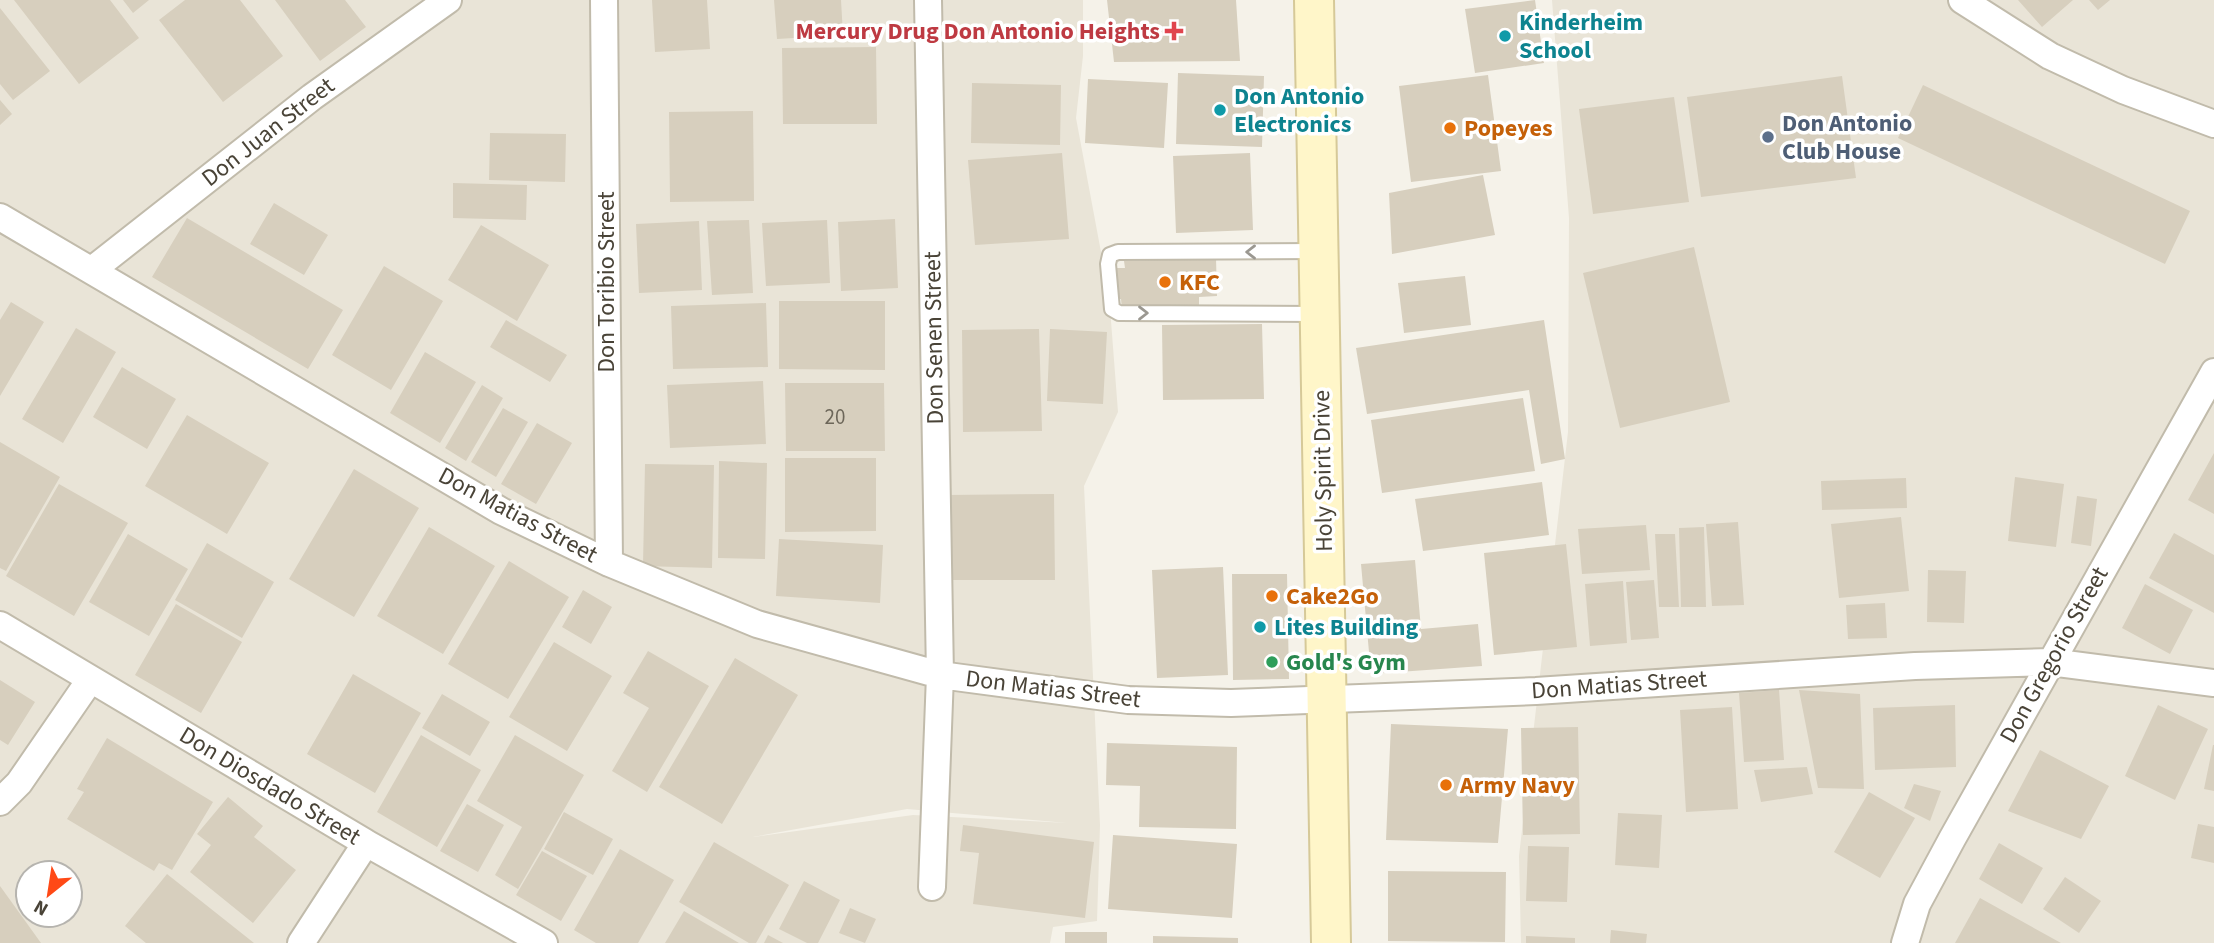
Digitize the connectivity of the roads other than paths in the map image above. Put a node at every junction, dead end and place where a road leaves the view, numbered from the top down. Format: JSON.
{"nodes":[{"id":1,"x":448,"y":0,"type":"edge"},
{"id":2,"x":604,"y":0,"type":"edge"},
{"id":3,"x":928,"y":0,"type":"edge"},
{"id":4,"x":1314,"y":0,"type":"edge"},
{"id":5,"x":1962,"y":0,"type":"edge"},
{"id":6,"x":2214,"y":124,"type":"edge"},
{"id":7,"x":0,"y":217,"type":"edge"},
{"id":8,"x":1319,"y":251,"type":"junction"},
{"id":9,"x":92,"y":270,"type":"junction"},
{"id":10,"x":1320,"y":314,"type":"junction"},
{"id":11,"x":2214,"y":372,"type":"edge"},
{"id":12,"x":609,"y":563,"type":"junction"},
{"id":13,"x":0,"y":625,"type":"edge"},
{"id":14,"x":2050,"y":662,"type":"junction"},
{"id":15,"x":940,"y":675,"type":"junction"},
{"id":16,"x":90,"y":680,"type":"junction"},
{"id":17,"x":2214,"y":683,"type":"edge"},
{"id":18,"x":1327,"y":700,"type":"junction"},
{"id":19,"x":0,"y":802,"type":"edge"},
{"id":20,"x":366,"y":843,"type":"junction"},
{"id":21,"x":932,"y":887,"type":"dead end"},
{"id":22,"x":301,"y":943,"type":"edge"},
{"id":23,"x":544,"y":943,"type":"edge"},
{"id":24,"x":1331,"y":943,"type":"edge"},
{"id":25,"x":1905,"y":943,"type":"edge"}],
"edges":[{"from":1,"to":9,"type":"street","name":"Don Juan Street"},
{"from":2,"to":12,"type":"street","name":"Don Toribio Street"},
{"from":3,"to":15,"type":"street","name":"Don Senen Street"},
{"from":4,"to":8,"type":"main road","name":"Holy Spirit Drive"},
{"from":5,"to":6,"type":"street"},
{"from":7,"to":9,"type":"street","name":"Don Matias Street"},
{"from":8,"to":10,"type":"main road","name":"Holy Spirit Drive"},
{"from":8,"to":10,"type":"lane","one_way":true},
{"from":9,"to":12,"type":"street","name":"Don Matias Street"},
{"from":10,"to":18,"type":"main road","name":"Holy Spirit Drive"},
{"from":11,"to":14,"type":"street","name":"Don Gregorio Street"},
{"from":12,"to":15,"type":"street","name":"Don Matias Street"},
{"from":13,"to":16,"type":"street","name":"Don Diosdado Street"},
{"from":14,"to":17,"type":"street","name":"Don Matias Street"},
{"from":14,"to":18,"type":"street","name":"Don Matias Street"},
{"from":14,"to":25,"type":"street","name":"Don Gregorio Street"},
{"from":15,"to":18,"type":"street","name":"Don Matias Street"},
{"from":15,"to":21,"type":"street","name":"Don Senen Street"},
{"from":16,"to":19,"type":"street"},
{"from":16,"to":20,"type":"street","name":"Don Diosdado Street"},
{"from":18,"to":24,"type":"main road","name":"Holy Spirit Drive"},
{"from":20,"to":22,"type":"street"},
{"from":20,"to":23,"type":"street","name":"Don Diosdado Street"}]}
